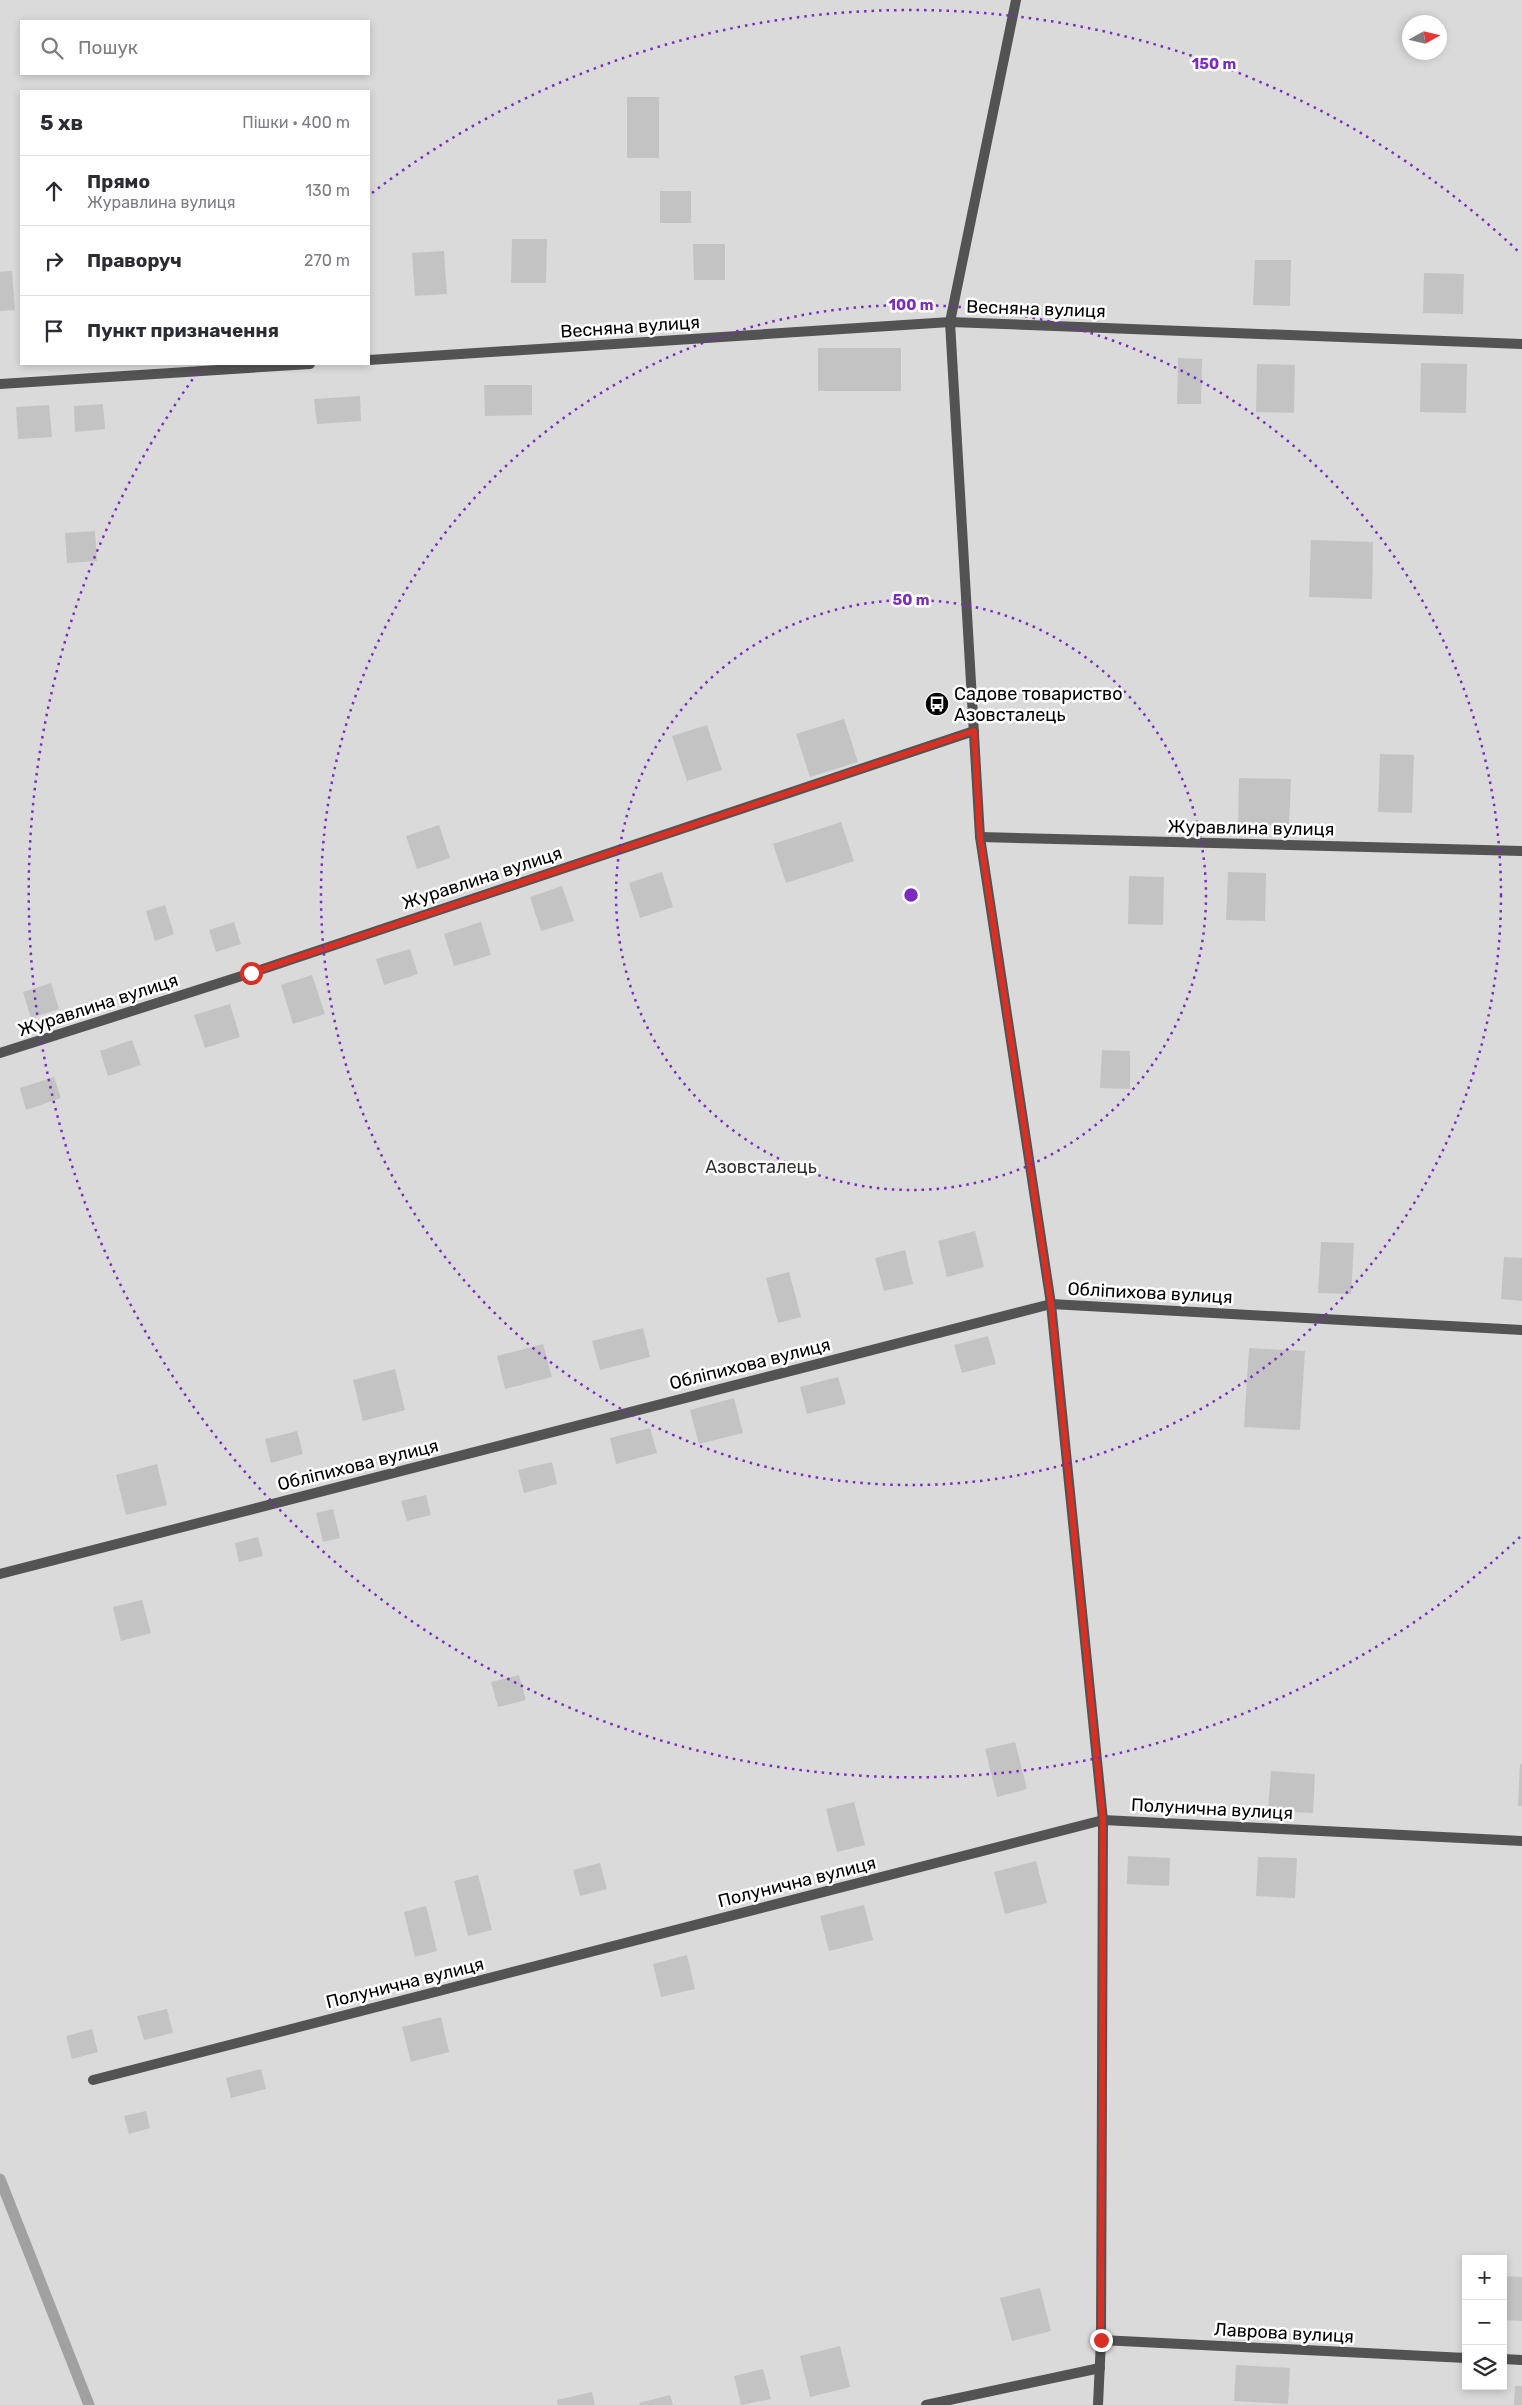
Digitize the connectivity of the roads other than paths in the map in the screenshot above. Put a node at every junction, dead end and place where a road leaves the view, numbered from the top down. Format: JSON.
{"nodes":[{"id":1,"x":1016,"y":0,"type":"edge"},
{"id":2,"x":950,"y":322,"type":"junction"},
{"id":3,"x":1522,"y":344,"type":"edge"},
{"id":4,"x":370,"y":360,"type":"edge"},
{"id":5,"x":294,"y":365,"type":"edge"},
{"id":6,"x":0,"y":384,"type":"edge"},
{"id":7,"x":974,"y":731,"type":"junction"},
{"id":8,"x":980,"y":837,"type":"junction"},
{"id":9,"x":1522,"y":851,"type":"edge"},
{"id":10,"x":0,"y":1053,"type":"edge"},
{"id":11,"x":1051,"y":1304,"type":"junction"},
{"id":12,"x":1522,"y":1330,"type":"edge"},
{"id":13,"x":0,"y":1574,"type":"edge"},
{"id":14,"x":1103,"y":1820,"type":"junction"},
{"id":15,"x":1522,"y":1841,"type":"edge"},
{"id":16,"x":93,"y":2080,"type":"dead end"},
{"id":17,"x":1101,"y":2340,"type":"junction"},
{"id":18,"x":1462,"y":2358,"type":"edge"},
{"id":19,"x":1507,"y":2359,"type":"edge"},
{"id":20,"x":1522,"y":2360,"type":"edge"},
{"id":21,"x":1100,"y":2368,"type":"junction"},
{"id":22,"x":926,"y":2405,"type":"edge"},
{"id":23,"x":1098,"y":2405,"type":"edge"}],
"edges":[{"from":1,"to":2,"type":"street"},
{"from":2,"to":3,"type":"street","name":"Весняна вулиця"},
{"from":2,"to":4,"type":"street","name":"Весняна вулиця"},
{"from":2,"to":7,"type":"street"},
{"from":5,"to":6,"type":"street"},
{"from":7,"to":8,"type":"street"},
{"from":7,"to":10,"type":"street","name":"Журавлина вулиця"},
{"from":8,"to":9,"type":"street","name":"Журавлина вулиця"},
{"from":8,"to":11,"type":"street"},
{"from":11,"to":12,"type":"street","name":"Обліпихова вулиця"},
{"from":11,"to":13,"type":"street","name":"Обліпихова вулиця"},
{"from":11,"to":14,"type":"street"},
{"from":14,"to":15,"type":"street","name":"Полунична вулиця"},
{"from":14,"to":16,"type":"street","name":"Полунична вулиця"},
{"from":14,"to":17,"type":"street"},
{"from":17,"to":18,"type":"street","name":"Лаврова вулиця"},
{"from":17,"to":21,"type":"street"},
{"from":19,"to":20,"type":"street"},
{"from":21,"to":22,"type":"street"},
{"from":21,"to":23,"type":"street"}]}
